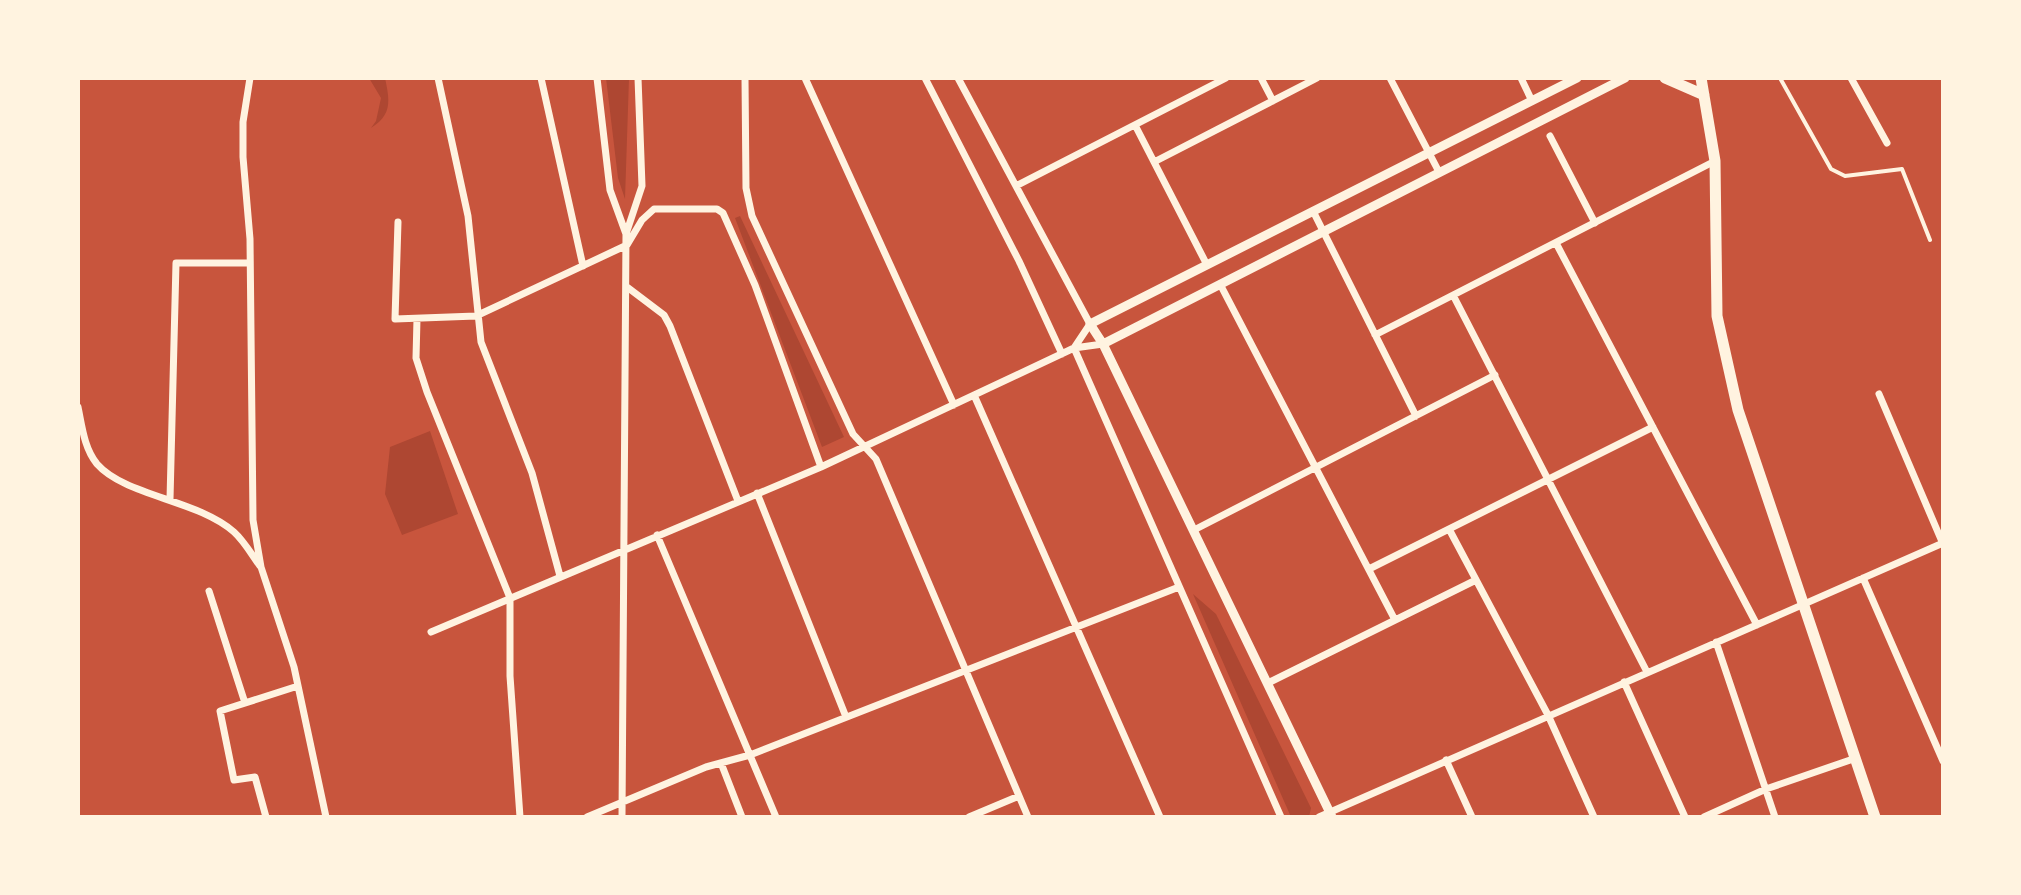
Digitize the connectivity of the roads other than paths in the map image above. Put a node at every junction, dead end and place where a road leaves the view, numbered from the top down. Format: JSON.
{"nodes":[{"id":1,"x":250,"y":78,"type":"edge"},
{"id":2,"x":438,"y":78,"type":"edge"},
{"id":3,"x":541,"y":78,"type":"edge"},
{"id":4,"x":597,"y":78,"type":"edge"},
{"id":5,"x":638,"y":78,"type":"edge"},
{"id":6,"x":745,"y":78,"type":"edge"},
{"id":7,"x":805,"y":78,"type":"edge"},
{"id":8,"x":925,"y":78,"type":"edge"},
{"id":9,"x":973,"y":78,"type":"edge"},
{"id":10,"x":1226,"y":78,"type":"edge"},
{"id":11,"x":1261,"y":78,"type":"edge"},
{"id":12,"x":1317,"y":78,"type":"edge"},
{"id":13,"x":1390,"y":78,"type":"edge"},
{"id":14,"x":1521,"y":78,"type":"edge"},
{"id":15,"x":1577,"y":78,"type":"edge"},
{"id":16,"x":1625,"y":78,"type":"edge"},
{"id":17,"x":1665,"y":78,"type":"edge"},
{"id":18,"x":1701,"y":78,"type":"edge"},
{"id":19,"x":1780,"y":78,"type":"edge"},
{"id":20,"x":1851,"y":78,"type":"edge"},
{"id":21,"x":960,"y":81,"type":"edge"},
{"id":22,"x":1704,"y":95,"type":"junction"},
{"id":23,"x":1273,"y":101,"type":"junction"},
{"id":24,"x":1532,"y":101,"type":"junction"},
{"id":25,"x":1135,"y":125,"type":"junction"},
{"id":26,"x":1550,"y":136,"type":"dead end"},
{"id":27,"x":1887,"y":143,"type":"dead end"},
{"id":28,"x":1429,"y":153,"type":"junction"},
{"id":29,"x":1715,"y":161,"type":"junction"},
{"id":30,"x":1154,"y":162,"type":"junction"},
{"id":31,"x":1439,"y":172,"type":"junction"},
{"id":32,"x":1016,"y":186,"type":"junction"},
{"id":33,"x":1313,"y":211,"type":"junction"},
{"id":34,"x":398,"y":222,"type":"dead end"},
{"id":35,"x":1595,"y":223,"type":"junction"},
{"id":36,"x":1324,"y":231,"type":"junction"},
{"id":37,"x":626,"y":234,"type":"junction"},
{"id":38,"x":1930,"y":240,"type":"dead end"},
{"id":39,"x":1556,"y":243,"type":"junction"},
{"id":40,"x":627,"y":245,"type":"junction"},
{"id":41,"x":250,"y":263,"type":"junction"},
{"id":42,"x":1207,"y":265,"type":"junction"},
{"id":43,"x":583,"y":266,"type":"junction"},
{"id":44,"x":1220,"y":284,"type":"junction"},
{"id":45,"x":627,"y":287,"type":"junction"},
{"id":46,"x":1453,"y":295,"type":"junction"},
{"id":47,"x":476,"y":316,"type":"junction"},
{"id":48,"x":417,"y":319,"type":"junction"},
{"id":49,"x":1090,"y":324,"type":"junction"},
{"id":50,"x":1375,"y":335,"type":"junction"},
{"id":51,"x":1103,"y":344,"type":"junction"},
{"id":52,"x":1074,"y":348,"type":"junction"},
{"id":53,"x":1062,"y":354,"type":"junction"},
{"id":54,"x":1495,"y":375,"type":"junction"},
{"id":55,"x":1879,"y":394,"type":"dead end"},
{"id":56,"x":974,"y":395,"type":"junction"},
{"id":57,"x":954,"y":405,"type":"junction"},
{"id":58,"x":78,"y":407,"type":"edge"},
{"id":59,"x":1416,"y":416,"type":"junction"},
{"id":60,"x":1653,"y":427,"type":"junction"},
{"id":61,"x":864,"y":446,"type":"junction"},
{"id":62,"x":821,"y":467,"type":"junction"},
{"id":63,"x":1316,"y":467,"type":"junction"},
{"id":64,"x":1548,"y":479,"type":"junction"},
{"id":65,"x":757,"y":493,"type":"junction"},
{"id":66,"x":170,"y":499,"type":"junction"},
{"id":67,"x":738,"y":501,"type":"junction"},
{"id":68,"x":1449,"y":529,"type":"junction"},
{"id":69,"x":1194,"y":530,"type":"junction"},
{"id":70,"x":657,"y":535,"type":"junction"},
{"id":71,"x":1943,"y":544,"type":"edge"},
{"id":72,"x":622,"y":549,"type":"junction"},
{"id":73,"x":261,"y":567,"type":"junction"},
{"id":74,"x":1369,"y":569,"type":"junction"},
{"id":75,"x":560,"y":576,"type":"junction"},
{"id":76,"x":1863,"y":578,"type":"junction"},
{"id":77,"x":1476,"y":580,"type":"junction"},
{"id":78,"x":1179,"y":587,"type":"junction"},
{"id":79,"x":209,"y":591,"type":"dead end"},
{"id":80,"x":510,"y":598,"type":"junction"},
{"id":81,"x":1805,"y":604,"type":"junction"},
{"id":82,"x":1395,"y":620,"type":"junction"},
{"id":83,"x":1757,"y":625,"type":"junction"},
{"id":84,"x":1077,"y":627,"type":"junction"},
{"id":85,"x":431,"y":632,"type":"dead end"},
{"id":86,"x":1716,"y":642,"type":"junction"},
{"id":87,"x":966,"y":670,"type":"junction"},
{"id":88,"x":1647,"y":672,"type":"junction"},
{"id":89,"x":1624,"y":682,"type":"junction"},
{"id":90,"x":1268,"y":683,"type":"junction"},
{"id":91,"x":298,"y":686,"type":"junction"},
{"id":92,"x":245,"y":703,"type":"junction"},
{"id":93,"x":1548,"y":715,"type":"junction"},
{"id":94,"x":846,"y":717,"type":"junction"},
{"id":95,"x":750,"y":755,"type":"junction"},
{"id":96,"x":1856,"y":758,"type":"junction"},
{"id":97,"x":1446,"y":760,"type":"junction"},
{"id":98,"x":1943,"y":761,"type":"edge"},
{"id":99,"x":721,"y":763,"type":"junction"},
{"id":100,"x":1766,"y":789,"type":"junction"},
{"id":101,"x":1019,"y":796,"type":"junction"},
{"id":102,"x":622,"y":802,"type":"junction"},
{"id":103,"x":1331,"y":814,"type":"edge"},
{"id":104,"x":266,"y":817,"type":"edge"},
{"id":105,"x":326,"y":817,"type":"edge"},
{"id":106,"x":520,"y":817,"type":"edge"},
{"id":107,"x":587,"y":817,"type":"edge"},
{"id":108,"x":622,"y":817,"type":"edge"},
{"id":109,"x":742,"y":817,"type":"edge"},
{"id":110,"x":776,"y":817,"type":"edge"},
{"id":111,"x":969,"y":817,"type":"edge"},
{"id":112,"x":1028,"y":817,"type":"edge"},
{"id":113,"x":1160,"y":817,"type":"edge"},
{"id":114,"x":1281,"y":817,"type":"edge"},
{"id":115,"x":1319,"y":817,"type":"edge"},
{"id":116,"x":1472,"y":817,"type":"edge"},
{"id":117,"x":1594,"y":817,"type":"edge"},
{"id":118,"x":1685,"y":817,"type":"edge"},
{"id":119,"x":1704,"y":817,"type":"edge"},
{"id":120,"x":1775,"y":817,"type":"edge"},
{"id":121,"x":1875,"y":817,"type":"edge"}],
"edges":[{"from":1,"to":41,"type":"street"},
{"from":2,"to":47,"type":"street"},
{"from":3,"to":43,"type":"street"},
{"from":4,"to":37,"type":"street"},
{"from":5,"to":37,"type":"street"},
{"from":6,"to":61,"type":"street"},
{"from":7,"to":57,"type":"street"},
{"from":8,"to":53,"type":"street"},
{"from":9,"to":21,"type":"street"},
{"from":10,"to":25,"type":"street"},
{"from":11,"to":23,"type":"street"},
{"from":12,"to":23,"type":"street"},
{"from":13,"to":28,"type":"street"},
{"from":14,"to":24,"type":"street"},
{"from":15,"to":24,"type":"street"},
{"from":16,"to":31,"type":"street"},
{"from":17,"to":22,"type":"main road"},
{"from":18,"to":22,"type":"main road"},
{"from":19,"to":38,"type":"lane"},
{"from":20,"to":27,"type":"street"},
{"from":21,"to":32,"type":"street"},
{"from":22,"to":29,"type":"main road"},
{"from":23,"to":30,"type":"street"},
{"from":24,"to":28,"type":"street"},
{"from":25,"to":30,"type":"street"},
{"from":25,"to":32,"type":"street"},
{"from":26,"to":35,"type":"street"},
{"from":28,"to":31,"type":"street"},
{"from":28,"to":33,"type":"street"},
{"from":29,"to":35,"type":"street"},
{"from":29,"to":81,"type":"main road"},
{"from":30,"to":42,"type":"street"},
{"from":31,"to":36,"type":"street"},
{"from":32,"to":49,"type":"street"},
{"from":33,"to":36,"type":"street"},
{"from":33,"to":42,"type":"street"},
{"from":34,"to":48,"type":"street"},
{"from":35,"to":39,"type":"street"},
{"from":36,"to":44,"type":"street"},
{"from":36,"to":50,"type":"street"},
{"from":37,"to":40,"type":"street"},
{"from":39,"to":46,"type":"street"},
{"from":39,"to":60,"type":"street"},
{"from":40,"to":43,"type":"street"},
{"from":40,"to":45,"type":"street"},
{"from":40,"to":62,"type":"street"},
{"from":41,"to":66,"type":"street"},
{"from":41,"to":73,"type":"street"},
{"from":42,"to":49,"type":"street"},
{"from":43,"to":47,"type":"street"},
{"from":44,"to":51,"type":"street"},
{"from":44,"to":63,"type":"street"},
{"from":45,"to":67,"type":"street"},
{"from":45,"to":72,"type":"street"},
{"from":46,"to":50,"type":"street"},
{"from":46,"to":54,"type":"street"},
{"from":47,"to":48,"type":"street"},
{"from":47,"to":75,"type":"street"},
{"from":48,"to":80,"type":"street"},
{"from":49,"to":51,"type":"street"},
{"from":49,"to":52,"type":"street"},
{"from":50,"to":59,"type":"street"},
{"from":51,"to":52,"type":"street"},
{"from":51,"to":69,"type":"street"},
{"from":52,"to":53,"type":"street"},
{"from":52,"to":78,"type":"street"},
{"from":53,"to":56,"type":"street"},
{"from":54,"to":59,"type":"street"},
{"from":54,"to":64,"type":"street"},
{"from":55,"to":71,"type":"street"},
{"from":56,"to":57,"type":"street"},
{"from":56,"to":84,"type":"street"},
{"from":57,"to":61,"type":"street"},
{"from":58,"to":66,"type":"street"},
{"from":59,"to":63,"type":"street"},
{"from":60,"to":64,"type":"street"},
{"from":60,"to":83,"type":"street"},
{"from":61,"to":62,"type":"street"},
{"from":61,"to":87,"type":"street"},
{"from":62,"to":65,"type":"street"},
{"from":63,"to":69,"type":"street"},
{"from":63,"to":74,"type":"street"},
{"from":64,"to":68,"type":"street"},
{"from":64,"to":88,"type":"street"},
{"from":65,"to":67,"type":"street"},
{"from":65,"to":94,"type":"street"},
{"from":66,"to":73,"type":"street"},
{"from":67,"to":70,"type":"street"},
{"from":68,"to":74,"type":"street"},
{"from":68,"to":77,"type":"street"},
{"from":69,"to":90,"type":"street"},
{"from":70,"to":72,"type":"street"},
{"from":70,"to":95,"type":"street"},
{"from":71,"to":76,"type":"street"},
{"from":72,"to":75,"type":"street"},
{"from":72,"to":102,"type":"street"},
{"from":73,"to":91,"type":"street"},
{"from":74,"to":82,"type":"street"},
{"from":75,"to":80,"type":"street"},
{"from":76,"to":81,"type":"street"},
{"from":76,"to":98,"type":"street"},
{"from":77,"to":82,"type":"street"},
{"from":77,"to":93,"type":"street"},
{"from":78,"to":84,"type":"street"},
{"from":78,"to":114,"type":"street"},
{"from":79,"to":92,"type":"street"},
{"from":80,"to":85,"type":"street"},
{"from":80,"to":106,"type":"street"},
{"from":81,"to":83,"type":"street"},
{"from":81,"to":96,"type":"main road"},
{"from":82,"to":90,"type":"street"},
{"from":83,"to":86,"type":"street"},
{"from":84,"to":87,"type":"street"},
{"from":84,"to":113,"type":"street"},
{"from":86,"to":88,"type":"street"},
{"from":86,"to":100,"type":"street"},
{"from":87,"to":94,"type":"street"},
{"from":87,"to":101,"type":"street"},
{"from":88,"to":89,"type":"street"},
{"from":89,"to":93,"type":"street"},
{"from":89,"to":118,"type":"street"},
{"from":90,"to":103,"type":"street"},
{"from":91,"to":92,"type":"street"},
{"from":91,"to":105,"type":"street"},
{"from":92,"to":104,"type":"street"},
{"from":93,"to":97,"type":"street"},
{"from":93,"to":117,"type":"street"},
{"from":94,"to":95,"type":"street"},
{"from":95,"to":99,"type":"street"},
{"from":95,"to":110,"type":"street"},
{"from":96,"to":100,"type":"street"},
{"from":96,"to":121,"type":"main road"},
{"from":97,"to":103,"type":"street"},
{"from":97,"to":116,"type":"street"},
{"from":99,"to":102,"type":"street"},
{"from":99,"to":109,"type":"street"},
{"from":100,"to":119,"type":"street"},
{"from":100,"to":120,"type":"street"},
{"from":101,"to":111,"type":"street"},
{"from":101,"to":112,"type":"street"},
{"from":102,"to":107,"type":"street"},
{"from":102,"to":108,"type":"street"},
{"from":103,"to":115,"type":"street"}]}
